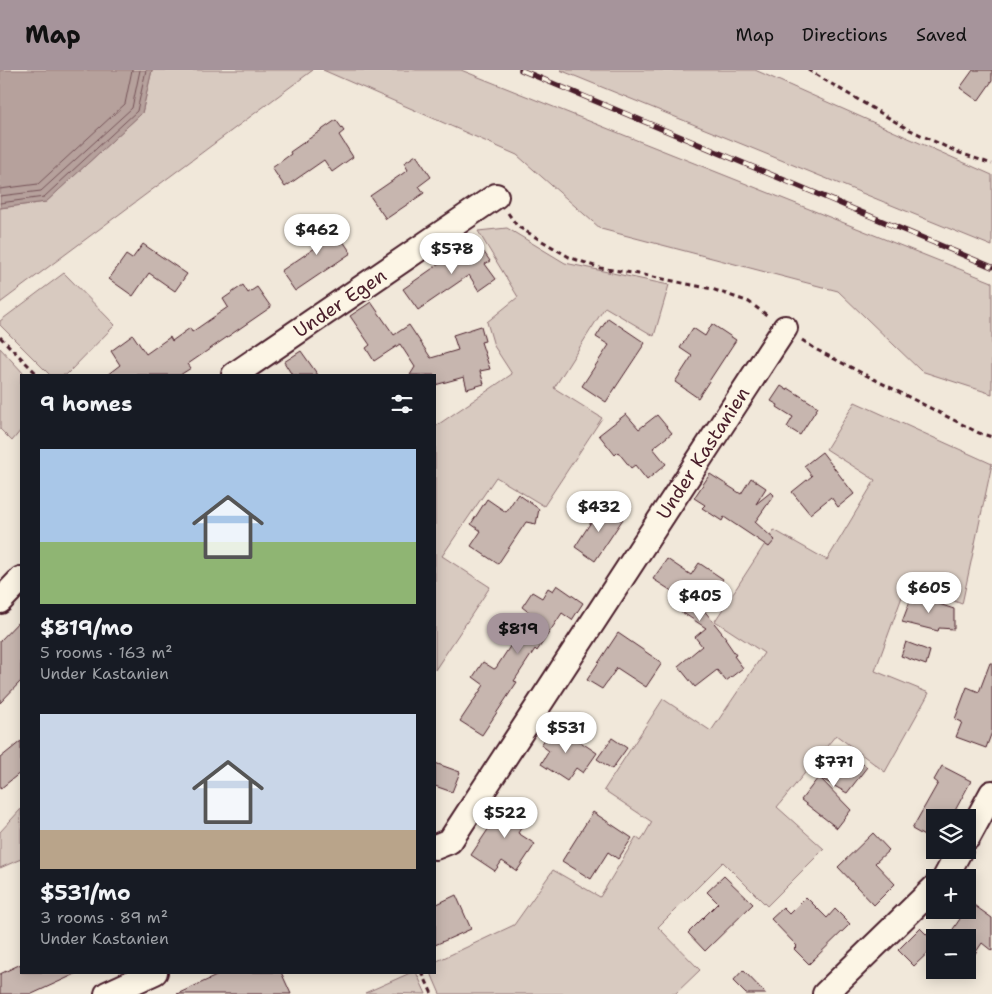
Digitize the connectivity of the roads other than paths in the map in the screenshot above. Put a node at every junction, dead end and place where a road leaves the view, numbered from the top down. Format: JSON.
{"nodes":[{"id":1,"x":496,"y":196,"type":"road end"},
{"id":2,"x":784,"y":328,"type":"road end"},
{"id":3,"x":235,"y":374,"type":"edge"},
{"id":4,"x":20,"y":580,"type":"edge"},
{"id":5,"x":0,"y":601,"type":"edge"},
{"id":6,"x":992,"y":793,"type":"edge"},
{"id":7,"x":976,"y":822,"type":"edge"},
{"id":8,"x":436,"y":848,"type":"edge"},
{"id":9,"x":926,"y":896,"type":"edge"},
{"id":10,"x":152,"y":974,"type":"edge"},
{"id":11,"x":107,"y":994,"type":"edge"},
{"id":12,"x":825,"y":994,"type":"edge"}],
"edges":[{"from":1,"to":3,"type":"street","name":"Under Egen"},
{"from":2,"to":8,"type":"street","name":"Under Kastanien"},
{"from":4,"to":5,"type":"street"},
{"from":6,"to":7,"type":"street"},
{"from":9,"to":12,"type":"street"},
{"from":10,"to":11,"type":"street"}]}
